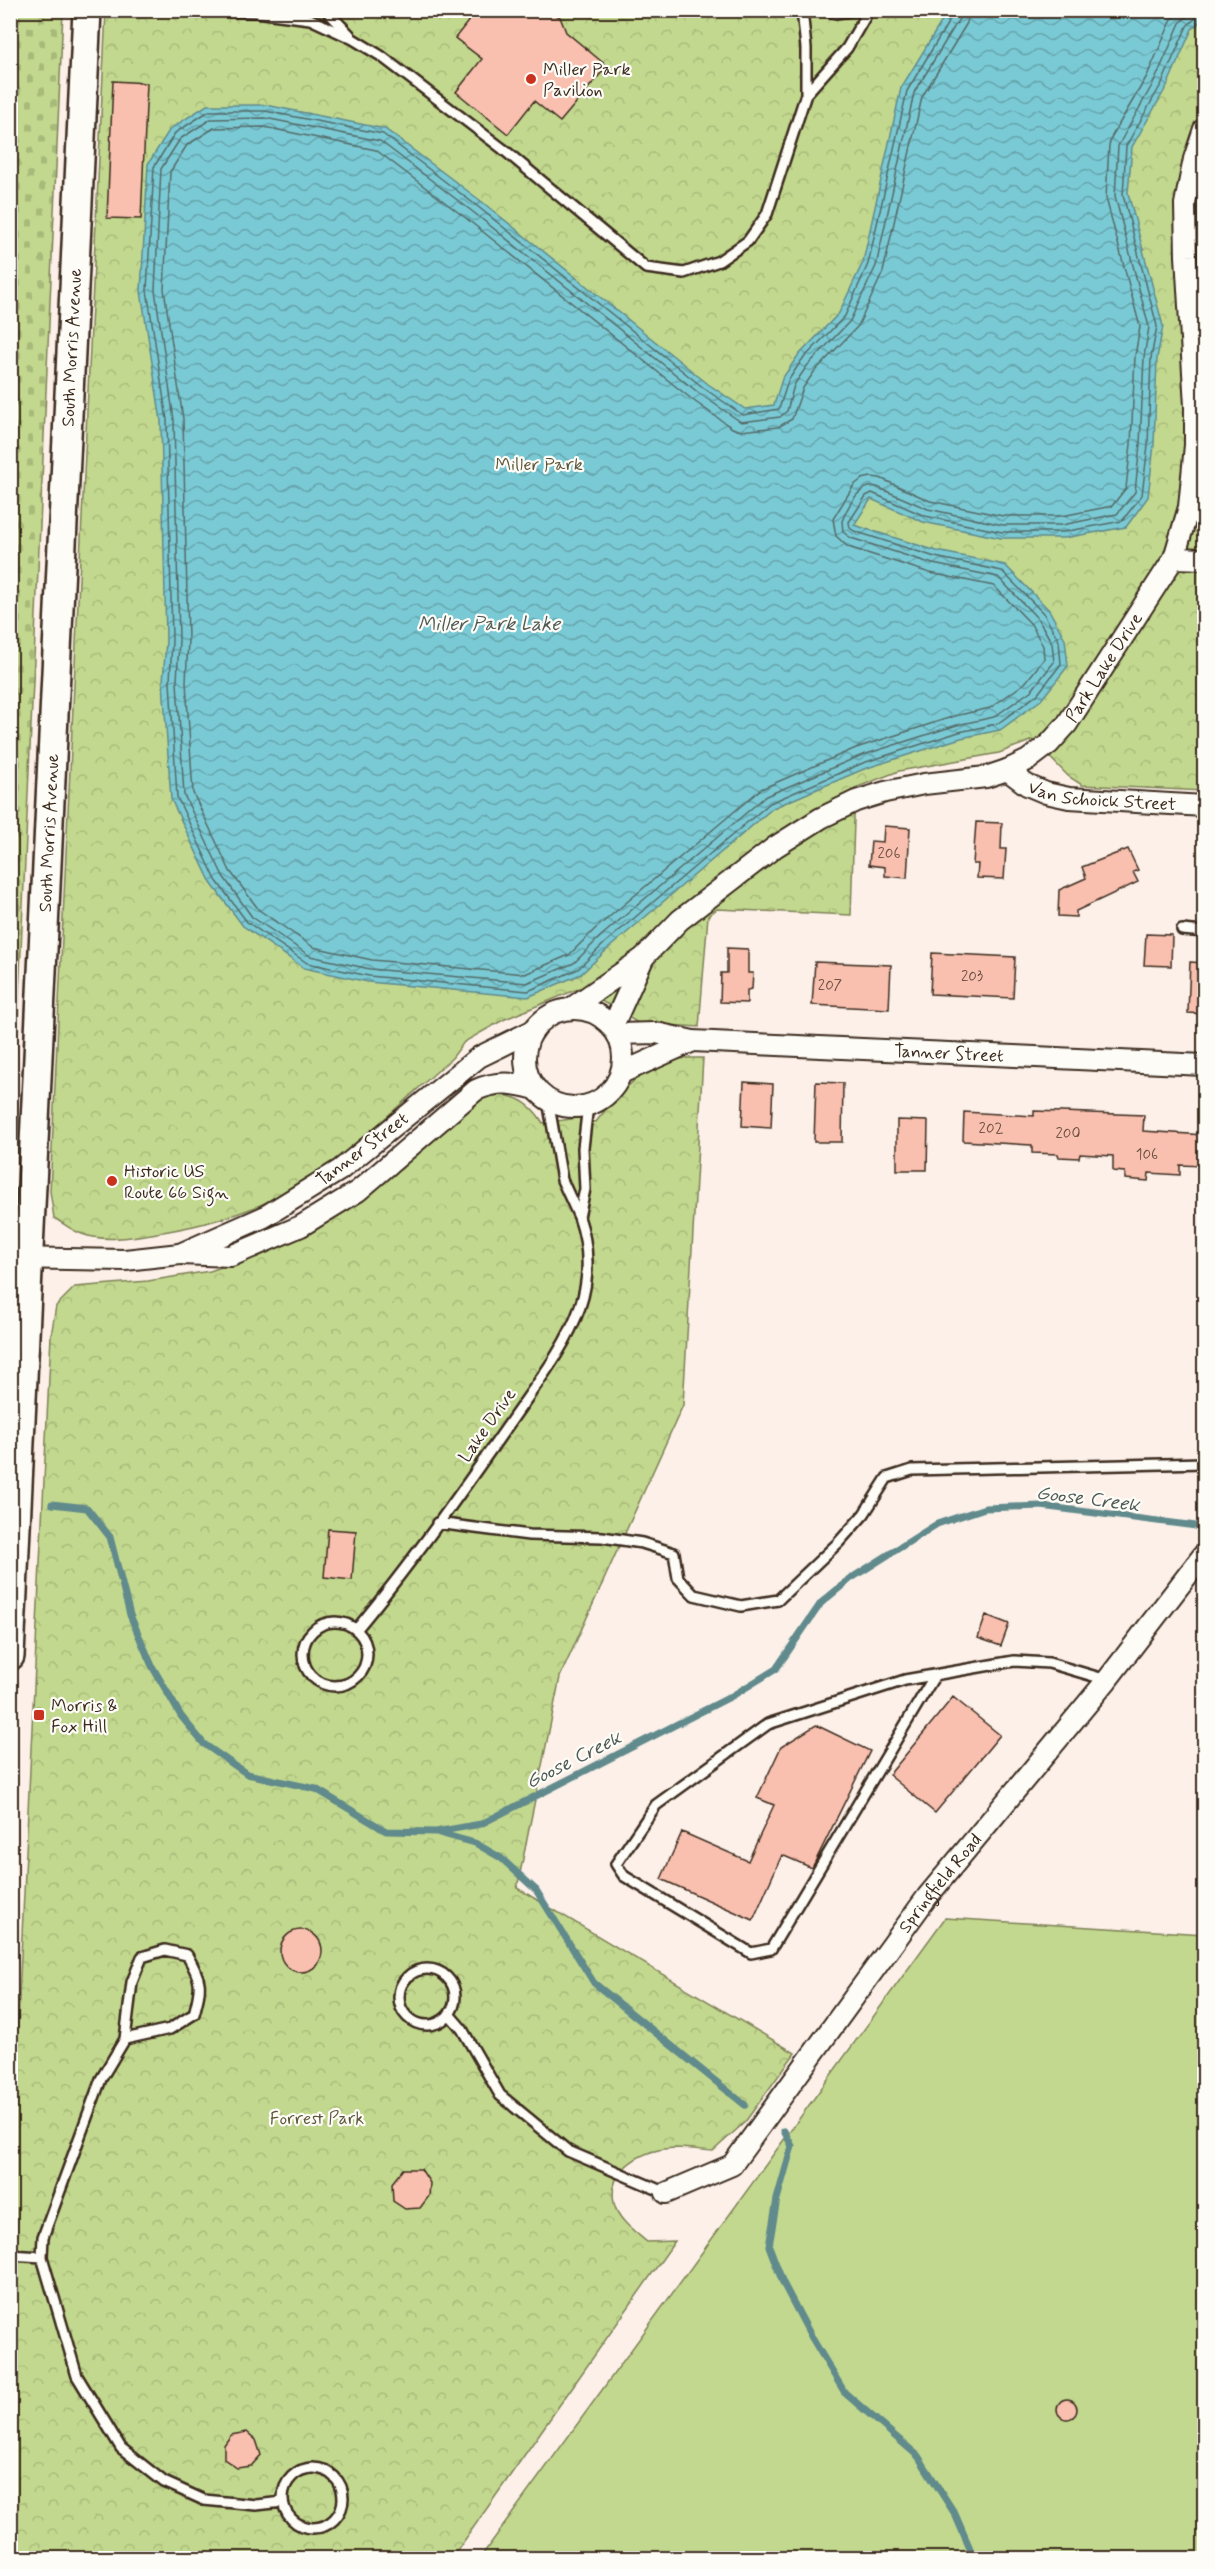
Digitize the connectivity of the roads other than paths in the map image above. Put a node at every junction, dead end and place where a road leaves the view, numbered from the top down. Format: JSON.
{"nodes":[{"id":1,"x":87,"y":10,"type":"edge"},
{"id":2,"x":186,"y":10,"type":"edge"},
{"id":3,"x":326,"y":10,"type":"edge"},
{"id":4,"x":802,"y":10,"type":"edge"},
{"id":5,"x":821,"y":10,"type":"edge"},
{"id":6,"x":857,"y":10,"type":"edge"},
{"id":7,"x":869,"y":10,"type":"edge"},
{"id":8,"x":353,"y":39,"type":"junction"},
{"id":9,"x":806,"y":94,"type":"junction"},
{"id":10,"x":1204,"y":129,"type":"edge"},
{"id":11,"x":1174,"y":558,"type":"junction"},
{"id":12,"x":1204,"y":559,"type":"edge"},
{"id":13,"x":1007,"y":770,"type":"junction"},
{"id":14,"x":1204,"y":806,"type":"edge"},
{"id":15,"x":1182,"y":930,"type":"dead end"},
{"id":16,"x":1204,"y":932,"type":"edge"},
{"id":17,"x":643,"y":958,"type":"junction"},
{"id":18,"x":570,"y":1009,"type":"junction"},
{"id":19,"x":534,"y":1030,"type":"junction"},
{"id":20,"x":615,"y":1031,"type":"junction"},
{"id":21,"x":693,"y":1041,"type":"junction"},
{"id":22,"x":1204,"y":1065,"type":"edge"},
{"id":23,"x":621,"y":1072,"type":"junction"},
{"id":24,"x":542,"y":1094,"type":"junction"},
{"id":25,"x":588,"y":1105,"type":"junction"},
{"id":26,"x":579,"y":1217,"type":"junction"},
{"id":27,"x":180,"y":1254,"type":"junction"},
{"id":28,"x":20,"y":1259,"type":"edge"},
{"id":29,"x":1204,"y":1463,"type":"edge"},
{"id":30,"x":437,"y":1523,"type":"junction"},
{"id":31,"x":1204,"y":1554,"type":"edge"},
{"id":32,"x":356,"y":1630,"type":"junction"},
{"id":33,"x":10,"y":1656,"type":"edge"},
{"id":34,"x":935,"y":1675,"type":"junction"},
{"id":35,"x":1107,"y":1680,"type":"junction"},
{"id":36,"x":449,"y":2014,"type":"junction"},
{"id":37,"x":125,"y":2039,"type":"junction"},
{"id":38,"x":666,"y":2193,"type":"joint"},
{"id":39,"x":10,"y":2255,"type":"edge"},
{"id":40,"x":42,"y":2256,"type":"junction"},
{"id":41,"x":283,"y":2502,"type":"junction"}],
"edges":[{"from":1,"to":28,"type":"main road","name":"South Morris Avenue"},
{"from":2,"to":8,"type":"lane"},
{"from":3,"to":8,"type":"lane"},
{"from":4,"to":9,"type":"lane"},
{"from":5,"to":6,"type":"lane"},
{"from":7,"to":9,"type":"lane"},
{"from":8,"to":9,"type":"lane"},
{"from":10,"to":11,"type":"street","name":"Park Lake Drive"},
{"from":11,"to":12,"type":"street"},
{"from":11,"to":13,"type":"street","name":"Park Lake Drive"},
{"from":13,"to":14,"type":"street","name":"Van Schoick Street"},
{"from":13,"to":17,"type":"street","name":"Park Lake Drive"},
{"from":15,"to":16,"type":"lane"},
{"from":17,"to":18,"type":"street","name":"Park Lake Drive"},
{"from":17,"to":20,"type":"street","name":"Park Lake Drive"},
{"from":18,"to":19,"type":"street"},
{"from":18,"to":20,"type":"street"},
{"from":19,"to":24,"type":"street"},
{"from":19,"to":27,"type":"street","name":"Tanner Street"},
{"from":20,"to":21,"type":"street","name":"Tanner Street"},
{"from":20,"to":23,"type":"street"},
{"from":21,"to":22,"type":"street","name":"Tanner Street"},
{"from":21,"to":23,"type":"street","name":"Tanner Street"},
{"from":23,"to":25,"type":"street"},
{"from":24,"to":25,"type":"street"},
{"from":24,"to":26,"type":"lane","name":"Lake Drive"},
{"from":24,"to":27,"type":"street","name":"Tanner Street"},
{"from":25,"to":26,"type":"lane","name":"Lake Drive"},
{"from":26,"to":30,"type":"lane","name":"Lake Drive"},
{"from":27,"to":28,"type":"street","name":"Tanner Street"},
{"from":28,"to":33,"type":"main road","name":"South Morris Avenue"},
{"from":29,"to":30,"type":"lane"},
{"from":30,"to":32,"type":"lane","name":"Lake Drive"},
{"from":31,"to":35,"type":"street","name":"Springfield Road"},
{"from":32,"to":32,"type":"lane"},
{"from":34,"to":34,"type":"lane"},
{"from":34,"to":35,"type":"lane"},
{"from":35,"to":38,"type":"street","name":"Springfield Road"},
{"from":36,"to":36,"type":"lane"},
{"from":36,"to":38,"type":"lane"},
{"from":37,"to":37,"type":"lane"},
{"from":37,"to":40,"type":"lane"},
{"from":39,"to":40,"type":"lane"},
{"from":40,"to":41,"type":"lane"},
{"from":41,"to":41,"type":"lane"}]}
